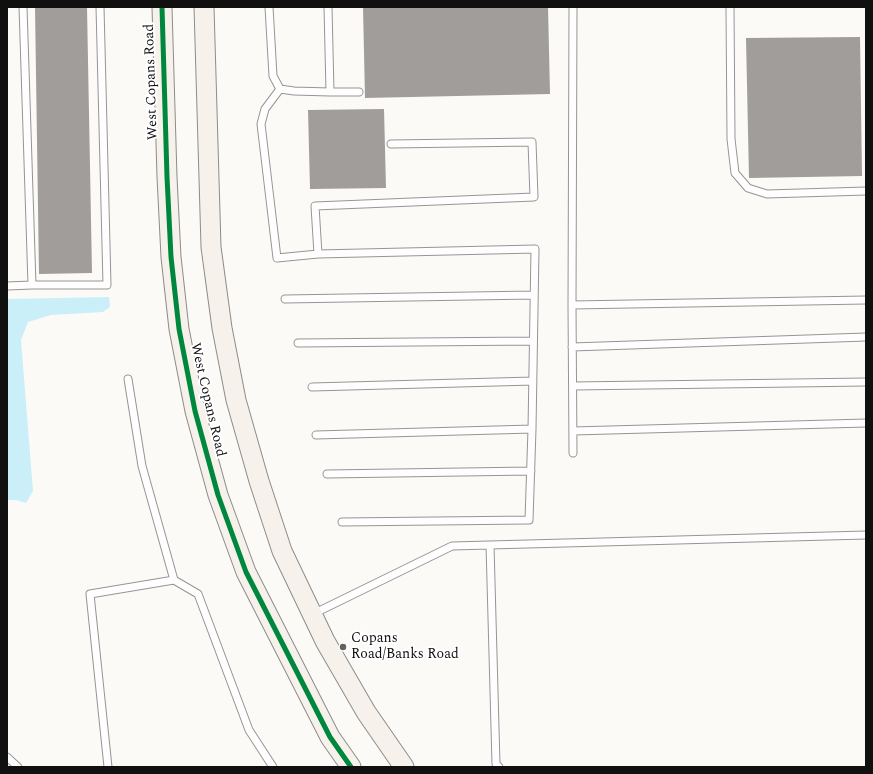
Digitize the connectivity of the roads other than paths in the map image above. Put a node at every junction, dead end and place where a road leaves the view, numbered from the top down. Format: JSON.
{"nodes":[{"id":1,"x":23,"y":7,"type":"edge"},
{"id":2,"x":100,"y":7,"type":"edge"},
{"id":3,"x":162,"y":7,"type":"edge"},
{"id":4,"x":204,"y":7,"type":"edge"},
{"id":5,"x":269,"y":7,"type":"edge"},
{"id":6,"x":328,"y":7,"type":"edge"},
{"id":7,"x":573,"y":7,"type":"edge"},
{"id":8,"x":730,"y":7,"type":"edge"},
{"id":9,"x":280,"y":89,"type":"junction"},
{"id":10,"x":330,"y":92,"type":"junction"},
{"id":11,"x":359,"y":92,"type":"dead end"},
{"id":12,"x":391,"y":144,"type":"dead end"},
{"id":13,"x":866,"y":191,"type":"edge"},
{"id":14,"x":318,"y":254,"type":"junction"},
{"id":15,"x":7,"y":286,"type":"edge"},
{"id":16,"x":32,"y":286,"type":"junction"},
{"id":17,"x":534,"y":295,"type":"junction"},
{"id":18,"x":285,"y":299,"type":"dead end"},
{"id":19,"x":866,"y":300,"type":"edge"},
{"id":20,"x":572,"y":306,"type":"junction"},
{"id":21,"x":866,"y":337,"type":"edge"},
{"id":22,"x":533,"y":341,"type":"junction"},
{"id":23,"x":298,"y":343,"type":"dead end"},
{"id":24,"x":572,"y":347,"type":"junction"},
{"id":25,"x":128,"y":379,"type":"dead end"},
{"id":26,"x":533,"y":381,"type":"junction"},
{"id":27,"x":866,"y":382,"type":"edge"},
{"id":28,"x":573,"y":386,"type":"junction"},
{"id":29,"x":312,"y":387,"type":"dead end"},
{"id":30,"x":866,"y":423,"type":"edge"},
{"id":31,"x":532,"y":429,"type":"junction"},
{"id":32,"x":573,"y":431,"type":"junction"},
{"id":33,"x":316,"y":435,"type":"dead end"},
{"id":34,"x":573,"y":453,"type":"dead end"},
{"id":35,"x":531,"y":471,"type":"junction"},
{"id":36,"x":327,"y":474,"type":"dead end"},
{"id":37,"x":342,"y":522,"type":"dead end"},
{"id":38,"x":866,"y":535,"type":"edge"},
{"id":39,"x":490,"y":545,"type":"junction"},
{"id":40,"x":174,"y":580,"type":"junction"},
{"id":41,"x":312,"y":614,"type":"junction"},
{"id":42,"x":7,"y":757,"type":"edge"},
{"id":43,"x":18,"y":767,"type":"edge"},
{"id":44,"x":108,"y":767,"type":"edge"},
{"id":45,"x":273,"y":767,"type":"edge"},
{"id":46,"x":351,"y":767,"type":"edge"},
{"id":47,"x":404,"y":767,"type":"edge"},
{"id":48,"x":499,"y":767,"type":"edge"}],
"edges":[{"from":1,"to":16,"type":"lane"},
{"from":2,"to":16,"type":"lane"},
{"from":3,"to":46,"type":"main road","name":"West Copans Road"},
{"from":4,"to":41,"type":"main road","name":"West Copans Road"},
{"from":5,"to":9,"type":"lane"},
{"from":6,"to":10,"type":"lane"},
{"from":7,"to":20,"type":"lane"},
{"from":8,"to":13,"type":"lane"},
{"from":9,"to":10,"type":"lane"},
{"from":9,"to":14,"type":"lane"},
{"from":10,"to":11,"type":"lane"},
{"from":12,"to":14,"type":"lane"},
{"from":14,"to":17,"type":"lane"},
{"from":15,"to":16,"type":"lane"},
{"from":17,"to":18,"type":"lane"},
{"from":17,"to":22,"type":"lane"},
{"from":19,"to":20,"type":"lane"},
{"from":20,"to":24,"type":"lane"},
{"from":21,"to":24,"type":"lane"},
{"from":22,"to":23,"type":"lane"},
{"from":22,"to":26,"type":"lane"},
{"from":24,"to":28,"type":"lane"},
{"from":25,"to":40,"type":"lane"},
{"from":26,"to":29,"type":"lane"},
{"from":26,"to":31,"type":"lane"},
{"from":27,"to":28,"type":"lane"},
{"from":28,"to":32,"type":"lane"},
{"from":30,"to":32,"type":"lane"},
{"from":31,"to":33,"type":"lane"},
{"from":31,"to":35,"type":"lane"},
{"from":32,"to":34,"type":"lane"},
{"from":35,"to":36,"type":"lane"},
{"from":35,"to":37,"type":"lane"},
{"from":38,"to":39,"type":"lane"},
{"from":39,"to":41,"type":"lane"},
{"from":39,"to":48,"type":"lane"},
{"from":40,"to":44,"type":"lane"},
{"from":40,"to":45,"type":"lane"},
{"from":41,"to":47,"type":"main road","name":"West Copans Road"},
{"from":42,"to":43,"type":"lane"}]}
